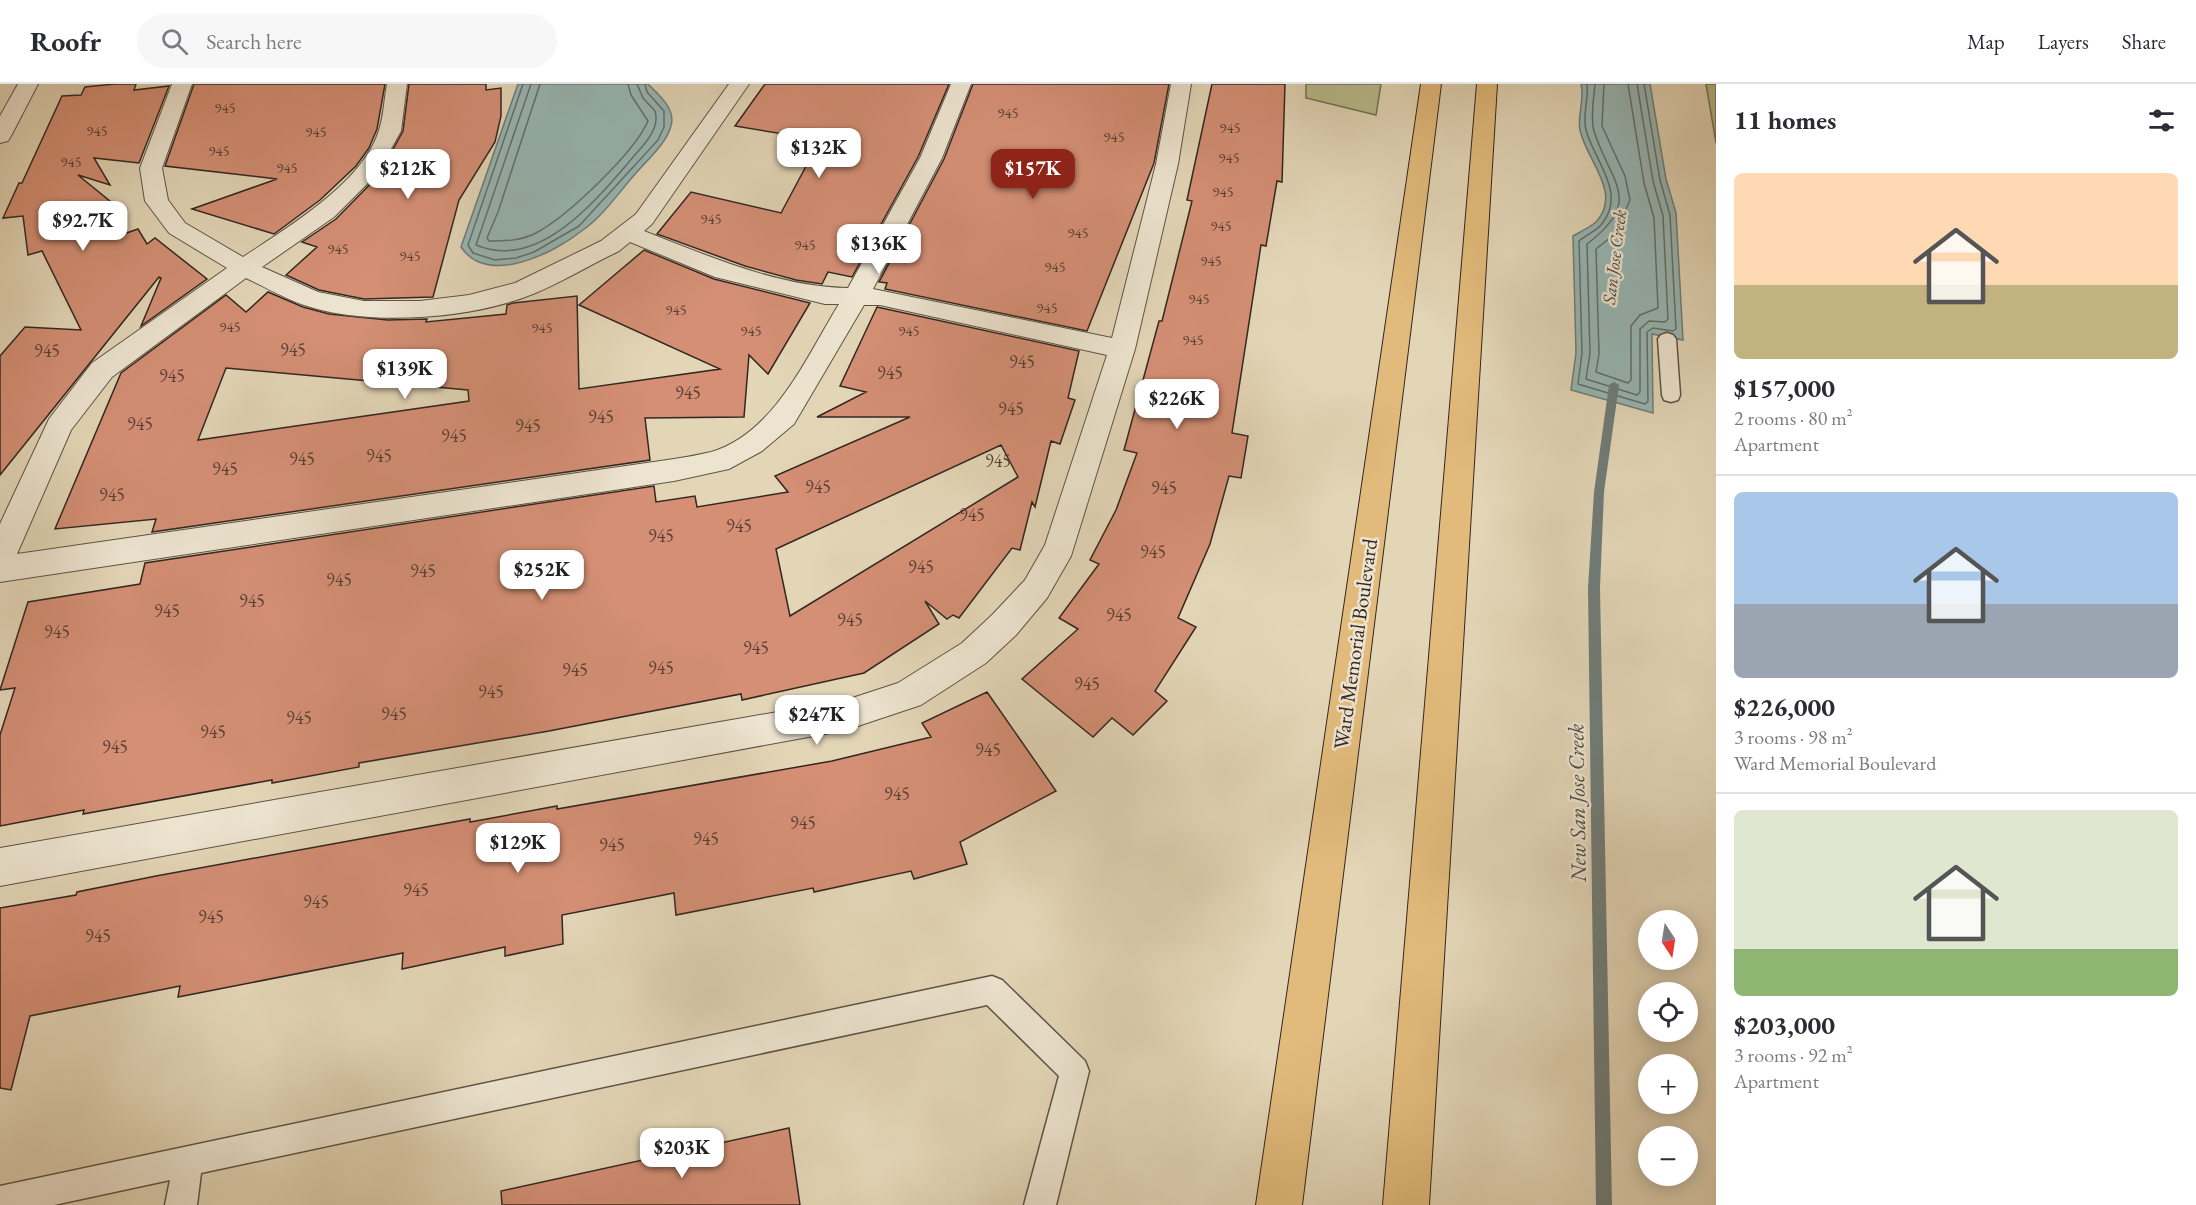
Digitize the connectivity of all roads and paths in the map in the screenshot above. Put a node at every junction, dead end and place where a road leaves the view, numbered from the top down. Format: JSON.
{"nodes":[{"id":1,"x":28,"y":84,"type":"edge"},
{"id":2,"x":182,"y":84,"type":"edge"},
{"id":3,"x":397,"y":84,"type":"edge"},
{"id":4,"x":739,"y":84,"type":"edge"},
{"id":5,"x":961,"y":84,"type":"edge"},
{"id":6,"x":1182,"y":84,"type":"edge"},
{"id":7,"x":1431,"y":84,"type":"edge"},
{"id":8,"x":1487,"y":84,"type":"edge"},
{"id":9,"x":0,"y":136,"type":"edge"},
{"id":10,"x":629,"y":233,"type":"junction"},
{"id":11,"x":244,"y":268,"type":"junction"},
{"id":12,"x":856,"y":297,"type":"junction"},
{"id":13,"x":1667,"y":339,"type":"dead end"},
{"id":14,"x":1122,"y":349,"type":"junction"},
{"id":15,"x":1671,"y":394,"type":"dead end"},
{"id":16,"x":0,"y":558,"type":"edge"},
{"id":17,"x":0,"y":569,"type":"edge"},
{"id":18,"x":0,"y":867,"type":"edge"},
{"id":19,"x":188,"y":1161,"type":"junction"},
{"id":20,"x":0,"y":1201,"type":"edge"},
{"id":21,"x":181,"y":1205,"type":"edge"},
{"id":22,"x":1040,"y":1205,"type":"edge"},
{"id":23,"x":1279,"y":1205,"type":"edge"},
{"id":24,"x":1406,"y":1205,"type":"edge"}],
"edges":[{"from":1,"to":9,"type":"street"},
{"from":2,"to":11,"type":"street"},
{"from":3,"to":11,"type":"street"},
{"from":4,"to":10,"type":"street"},
{"from":5,"to":12,"type":"street"},
{"from":6,"to":14,"type":"street"},
{"from":7,"to":23,"type":"highway","name":"Ward Memorial Boulevard"},
{"from":8,"to":24,"type":"highway"},
{"from":10,"to":11,"type":"street"},
{"from":10,"to":12,"type":"street"},
{"from":11,"to":16,"type":"street"},
{"from":12,"to":14,"type":"street"},
{"from":12,"to":17,"type":"street"},
{"from":13,"to":15,"type":"lane"},
{"from":14,"to":18,"type":"street"},
{"from":19,"to":20,"type":"lane"},
{"from":19,"to":21,"type":"lane"},
{"from":19,"to":22,"type":"lane"}]}
